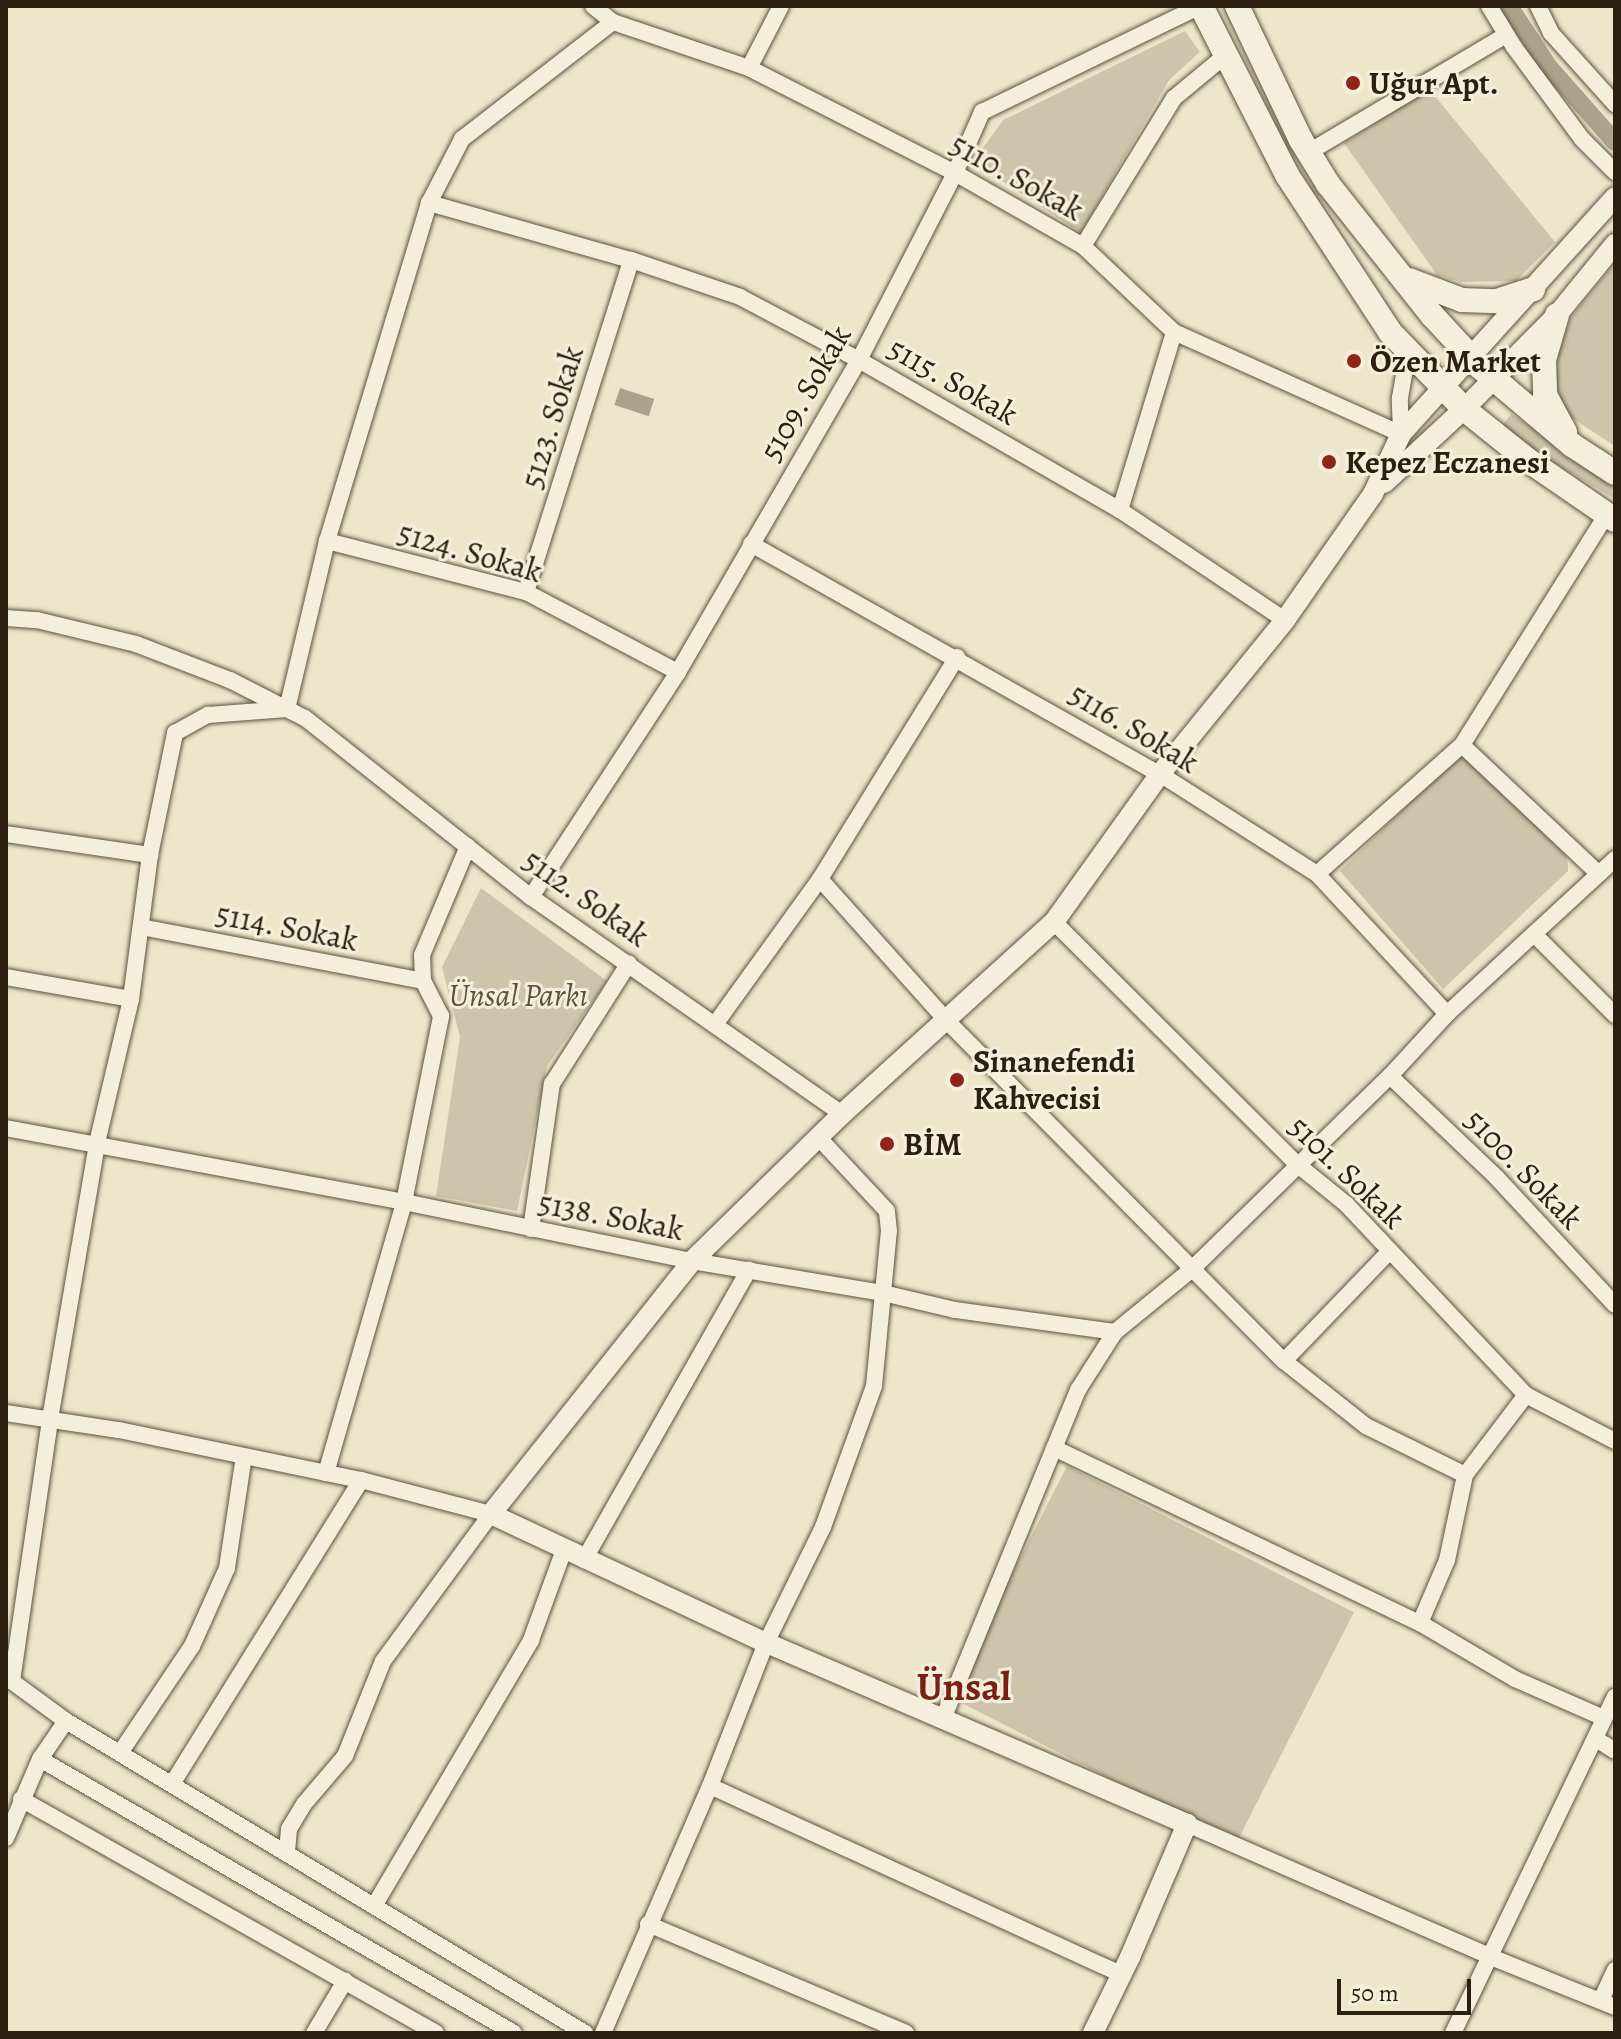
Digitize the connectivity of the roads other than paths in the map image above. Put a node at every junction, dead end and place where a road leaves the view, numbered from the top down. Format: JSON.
{"nodes":[{"id":1,"x":593,"y":6,"type":"edge"},
{"id":2,"x":781,"y":6,"type":"edge"},
{"id":3,"x":1200,"y":6,"type":"edge"},
{"id":4,"x":1237,"y":6,"type":"edge"},
{"id":5,"x":1489,"y":6,"type":"edge"},
{"id":6,"x":1538,"y":6,"type":"edge"},
{"id":7,"x":613,"y":22,"type":"junction"},
{"id":8,"x":1506,"y":35,"type":"junction"},
{"id":9,"x":1227,"y":54,"type":"junction"},
{"id":10,"x":749,"y":68,"type":"junction"},
{"id":11,"x":1615,"y":104,"type":"edge"},
{"id":12,"x":1309,"y":152,"type":"junction"},
{"id":13,"x":1615,"y":172,"type":"edge"},
{"id":14,"x":955,"y":173,"type":"junction"},
{"id":15,"x":1615,"y":197,"type":"edge"},
{"id":16,"x":429,"y":203,"type":"junction"},
{"id":17,"x":1615,"y":244,"type":"edge"},
{"id":18,"x":1083,"y":246,"type":"junction"},
{"id":19,"x":631,"y":260,"type":"junction"},
{"id":20,"x":1402,"y":277,"type":"junction"},
{"id":21,"x":1533,"y":289,"type":"junction"},
{"id":22,"x":1557,"y":315,"type":"junction"},
{"id":23,"x":1174,"y":332,"type":"junction"},
{"id":24,"x":1408,"y":351,"type":"junction"},
{"id":25,"x":1469,"y":358,"type":"junction"},
{"id":26,"x":859,"y":360,"type":"junction"},
{"id":27,"x":1494,"y":379,"type":"junction"},
{"id":28,"x":1441,"y":388,"type":"junction"},
{"id":29,"x":1464,"y":409,"type":"junction"},
{"id":30,"x":1397,"y":432,"type":"junction"},
{"id":31,"x":1572,"y":445,"type":"junction"},
{"id":32,"x":1615,"y":473,"type":"edge"},
{"id":33,"x":1373,"y":494,"type":"junction"},
{"id":34,"x":1120,"y":510,"type":"junction"},
{"id":35,"x":1610,"y":518,"type":"edge"},
{"id":36,"x":327,"y":541,"type":"junction"},
{"id":37,"x":751,"y":544,"type":"junction"},
{"id":38,"x":526,"y":592,"type":"junction"},
{"id":39,"x":6,"y":618,"type":"edge"},
{"id":40,"x":1285,"y":620,"type":"junction"},
{"id":41,"x":957,"y":657,"type":"junction"},
{"id":42,"x":678,"y":672,"type":"junction"},
{"id":43,"x":287,"y":709,"type":"junction"},
{"id":44,"x":1462,"y":745,"type":"junction"},
{"id":45,"x":1160,"y":774,"type":"junction"},
{"id":46,"x":6,"y":834,"type":"edge"},
{"id":47,"x":468,"y":846,"type":"junction"},
{"id":48,"x":150,"y":855,"type":"junction"},
{"id":49,"x":1615,"y":859,"type":"edge"},
{"id":50,"x":1317,"y":874,"type":"junction"},
{"id":51,"x":1599,"y":874,"type":"junction"},
{"id":52,"x":820,"y":879,"type":"junction"},
{"id":53,"x":531,"y":897,"type":"junction"},
{"id":54,"x":1054,"y":922,"type":"junction"},
{"id":55,"x":141,"y":927,"type":"junction"},
{"id":56,"x":1536,"y":936,"type":"junction"},
{"id":57,"x":629,"y":963,"type":"junction"},
{"id":58,"x":6,"y":977,"type":"edge"},
{"id":59,"x":423,"y":981,"type":"junction"},
{"id":60,"x":131,"y":999,"type":"junction"},
{"id":61,"x":1447,"y":1014,"type":"junction"},
{"id":62,"x":1615,"y":1015,"type":"edge"},
{"id":63,"x":946,"y":1020,"type":"junction"},
{"id":64,"x":716,"y":1023,"type":"junction"},
{"id":65,"x":1390,"y":1076,"type":"junction"},
{"id":66,"x":842,"y":1114,"type":"junction"},
{"id":67,"x":6,"y":1128,"type":"edge"},
{"id":68,"x":818,"y":1137,"type":"junction"},
{"id":69,"x":97,"y":1143,"type":"junction"},
{"id":70,"x":1298,"y":1165,"type":"junction"},
{"id":71,"x":404,"y":1202,"type":"junction"},
{"id":72,"x":531,"y":1229,"type":"junction"},
{"id":73,"x":1390,"y":1251,"type":"junction"},
{"id":74,"x":692,"y":1261,"type":"junction"},
{"id":75,"x":749,"y":1270,"type":"junction"},
{"id":76,"x":1191,"y":1270,"type":"junction"},
{"id":77,"x":883,"y":1293,"type":"junction"},
{"id":78,"x":1615,"y":1305,"type":"edge"},
{"id":79,"x":1115,"y":1332,"type":"junction"},
{"id":80,"x":1284,"y":1361,"type":"junction"},
{"id":81,"x":1526,"y":1395,"type":"junction"},
{"id":82,"x":6,"y":1413,"type":"edge"},
{"id":83,"x":50,"y":1419,"type":"junction"},
{"id":84,"x":1615,"y":1441,"type":"edge"},
{"id":85,"x":1054,"y":1448,"type":"junction"},
{"id":86,"x":244,"y":1456,"type":"junction"},
{"id":87,"x":326,"y":1473,"type":"junction"},
{"id":88,"x":1465,"y":1475,"type":"junction"},
{"id":89,"x":361,"y":1480,"type":"junction"},
{"id":90,"x":491,"y":1514,"type":"junction"},
{"id":91,"x":564,"y":1550,"type":"junction"},
{"id":92,"x":584,"y":1560,"type":"junction"},
{"id":93,"x":1420,"y":1623,"type":"junction"},
{"id":94,"x":766,"y":1643,"type":"junction"},
{"id":95,"x":9,"y":1679,"type":"edge"},
{"id":96,"x":1615,"y":1697,"type":"edge"},
{"id":97,"x":1604,"y":1718,"type":"junction"},
{"id":98,"x":943,"y":1719,"type":"junction"},
{"id":99,"x":66,"y":1721,"type":"junction"},
{"id":100,"x":1596,"y":1739,"type":"junction"},
{"id":101,"x":1615,"y":1751,"type":"edge"},
{"id":102,"x":120,"y":1753,"type":"junction"},
{"id":103,"x":40,"y":1759,"type":"junction"},
{"id":104,"x":172,"y":1784,"type":"junction"},
{"id":105,"x":710,"y":1786,"type":"junction"},
{"id":106,"x":21,"y":1799,"type":"junction"},
{"id":107,"x":1187,"y":1824,"type":"junction"},
{"id":108,"x":6,"y":1838,"type":"edge"},
{"id":109,"x":287,"y":1854,"type":"junction"},
{"id":110,"x":374,"y":1906,"type":"junction"},
{"id":111,"x":648,"y":1924,"type":"junction"},
{"id":112,"x":1491,"y":1957,"type":"junction"},
{"id":113,"x":1615,"y":1970,"type":"edge"},
{"id":114,"x":1122,"y":1975,"type":"junction"},
{"id":115,"x":345,"y":1981,"type":"junction"},
{"id":116,"x":1608,"y":2003,"type":"edge"},
{"id":117,"x":314,"y":2033,"type":"edge"},
{"id":118,"x":436,"y":2033,"type":"edge"},
{"id":119,"x":514,"y":2033,"type":"edge"},
{"id":120,"x":585,"y":2033,"type":"edge"},
{"id":121,"x":603,"y":2033,"type":"edge"},
{"id":122,"x":906,"y":2033,"type":"edge"},
{"id":123,"x":1093,"y":2033,"type":"edge"},
{"id":124,"x":1453,"y":2033,"type":"edge"}],
"edges":[{"from":1,"to":7,"type":"street","name":"5110. Sokak"},
{"from":2,"to":10,"type":"street"},
{"from":3,"to":9,"type":"main road"},
{"from":3,"to":14,"type":"street","name":"5109. Sokak"},
{"from":4,"to":12,"type":"main road"},
{"from":5,"to":8,"type":"street"},
{"from":6,"to":11,"type":"street"},
{"from":7,"to":10,"type":"street","name":"5110. Sokak"},
{"from":7,"to":16,"type":"street"},
{"from":8,"to":12,"type":"street"},
{"from":8,"to":13,"type":"street"},
{"from":9,"to":18,"type":"street"},
{"from":9,"to":24,"type":"main road"},
{"from":10,"to":14,"type":"street","name":"5110. Sokak"},
{"from":12,"to":20,"type":"main road"},
{"from":14,"to":18,"type":"street","name":"5110. Sokak"},
{"from":14,"to":26,"type":"street","name":"5109. Sokak"},
{"from":15,"to":21,"type":"street"},
{"from":16,"to":19,"type":"street","name":"5115. Sokak"},
{"from":16,"to":36,"type":"street"},
{"from":17,"to":22,"type":"street"},
{"from":18,"to":23,"type":"street","name":"5110. Sokak"},
{"from":19,"to":26,"type":"street","name":"5115. Sokak"},
{"from":19,"to":38,"type":"street","name":"5123. Sokak"},
{"from":20,"to":21,"type":"main road"},
{"from":20,"to":25,"type":"main road"},
{"from":21,"to":25,"type":"street"},
{"from":22,"to":27,"type":"street"},
{"from":22,"to":31,"type":"main road"},
{"from":23,"to":30,"type":"street","name":"5110. Sokak"},
{"from":23,"to":34,"type":"street"},
{"from":24,"to":28,"type":"main road"},
{"from":24,"to":30,"type":"street"},
{"from":25,"to":27,"type":"main road"},
{"from":25,"to":28,"type":"street"},
{"from":26,"to":34,"type":"street","name":"5115. Sokak"},
{"from":26,"to":37,"type":"street","name":"5109. Sokak"},
{"from":27,"to":29,"type":"street"},
{"from":27,"to":31,"type":"main road"},
{"from":28,"to":29,"type":"main road"},
{"from":28,"to":30,"type":"street"},
{"from":29,"to":33,"type":"street"},
{"from":29,"to":35,"type":"main road"},
{"from":30,"to":33,"type":"street"},
{"from":31,"to":32,"type":"main road"},
{"from":33,"to":40,"type":"street"},
{"from":34,"to":40,"type":"street","name":"5115. Sokak"},
{"from":35,"to":44,"type":"street"},
{"from":36,"to":38,"type":"street","name":"5124. Sokak"},
{"from":36,"to":43,"type":"street"},
{"from":37,"to":41,"type":"street","name":"5116. Sokak"},
{"from":37,"to":42,"type":"street","name":"5109. Sokak"},
{"from":38,"to":42,"type":"street","name":"5124. Sokak"},
{"from":39,"to":43,"type":"street","name":"5112. Sokak"},
{"from":40,"to":45,"type":"street"},
{"from":41,"to":45,"type":"street","name":"5116. Sokak"},
{"from":41,"to":52,"type":"street"},
{"from":42,"to":53,"type":"street","name":"5109. Sokak"},
{"from":43,"to":47,"type":"street","name":"5112. Sokak"},
{"from":43,"to":48,"type":"street"},
{"from":44,"to":50,"type":"street"},
{"from":44,"to":51,"type":"street"},
{"from":45,"to":50,"type":"street","name":"5116. Sokak"},
{"from":45,"to":54,"type":"street"},
{"from":46,"to":48,"type":"street"},
{"from":47,"to":53,"type":"street","name":"5112. Sokak"},
{"from":47,"to":59,"type":"street"},
{"from":48,"to":55,"type":"street"},
{"from":49,"to":51,"type":"street"},
{"from":50,"to":61,"type":"street","name":"5116. Sokak"},
{"from":51,"to":56,"type":"street"},
{"from":52,"to":63,"type":"street"},
{"from":52,"to":64,"type":"street"},
{"from":53,"to":57,"type":"street","name":"5112. Sokak"},
{"from":54,"to":63,"type":"street"},
{"from":54,"to":70,"type":"street","name":"5101. Sokak"},
{"from":55,"to":59,"type":"street","name":"5114. Sokak"},
{"from":55,"to":60,"type":"street"},
{"from":56,"to":61,"type":"street"},
{"from":56,"to":62,"type":"street"},
{"from":57,"to":64,"type":"street","name":"5112. Sokak"},
{"from":57,"to":72,"type":"street"},
{"from":58,"to":60,"type":"street"},
{"from":59,"to":71,"type":"street"},
{"from":60,"to":69,"type":"street"},
{"from":61,"to":65,"type":"street"},
{"from":63,"to":66,"type":"street"},
{"from":63,"to":76,"type":"street"},
{"from":64,"to":66,"type":"street","name":"5112. Sokak"},
{"from":65,"to":70,"type":"street"},
{"from":65,"to":78,"type":"street","name":"5100. Sokak"},
{"from":66,"to":68,"type":"street"},
{"from":67,"to":69,"type":"street","name":"5138. Sokak"},
{"from":68,"to":74,"type":"street"},
{"from":68,"to":77,"type":"street"},
{"from":69,"to":71,"type":"street","name":"5138. Sokak"},
{"from":69,"to":83,"type":"street"},
{"from":70,"to":73,"type":"street","name":"5101. Sokak"},
{"from":70,"to":76,"type":"street"},
{"from":71,"to":72,"type":"street","name":"5138. Sokak"},
{"from":71,"to":87,"type":"street"},
{"from":72,"to":74,"type":"street","name":"5138. Sokak"},
{"from":73,"to":80,"type":"street"},
{"from":73,"to":81,"type":"street","name":"5101. Sokak"},
{"from":74,"to":75,"type":"street","name":"5138. Sokak"},
{"from":74,"to":90,"type":"street"},
{"from":75,"to":77,"type":"street","name":"5138. Sokak"},
{"from":75,"to":92,"type":"street"},
{"from":76,"to":79,"type":"street"},
{"from":76,"to":80,"type":"street"},
{"from":77,"to":79,"type":"street","name":"5138. Sokak"},
{"from":77,"to":94,"type":"street"},
{"from":79,"to":85,"type":"street"},
{"from":80,"to":88,"type":"street"},
{"from":81,"to":84,"type":"street","name":"5101. Sokak"},
{"from":81,"to":88,"type":"street"},
{"from":82,"to":83,"type":"street"},
{"from":83,"to":86,"type":"street"},
{"from":83,"to":95,"type":"street"},
{"from":85,"to":93,"type":"street"},
{"from":85,"to":98,"type":"street"},
{"from":86,"to":87,"type":"street"},
{"from":86,"to":102,"type":"street"},
{"from":87,"to":89,"type":"street"},
{"from":88,"to":93,"type":"street"},
{"from":89,"to":90,"type":"street"},
{"from":89,"to":104,"type":"street"},
{"from":90,"to":91,"type":"street"},
{"from":90,"to":109,"type":"street"},
{"from":91,"to":92,"type":"street"},
{"from":91,"to":110,"type":"street"},
{"from":92,"to":94,"type":"street"},
{"from":93,"to":97,"type":"street"},
{"from":94,"to":98,"type":"street"},
{"from":94,"to":105,"type":"street"},
{"from":95,"to":99,"type":"street"},
{"from":96,"to":97,"type":"street"},
{"from":97,"to":100,"type":"street"},
{"from":98,"to":107,"type":"street"},
{"from":99,"to":102,"type":"street"},
{"from":99,"to":103,"type":"street"},
{"from":100,"to":101,"type":"street"},
{"from":100,"to":112,"type":"street"},
{"from":102,"to":104,"type":"street"},
{"from":103,"to":106,"type":"street"},
{"from":103,"to":119,"type":"street"},
{"from":104,"to":109,"type":"street"},
{"from":105,"to":111,"type":"street"},
{"from":105,"to":114,"type":"street"},
{"from":106,"to":108,"type":"street"},
{"from":106,"to":115,"type":"street"},
{"from":107,"to":112,"type":"street"},
{"from":107,"to":114,"type":"street"},
{"from":109,"to":110,"type":"street"},
{"from":110,"to":120,"type":"street"},
{"from":111,"to":121,"type":"street"},
{"from":111,"to":122,"type":"street"},
{"from":112,"to":116,"type":"street"},
{"from":112,"to":124,"type":"street"},
{"from":113,"to":116,"type":"street"},
{"from":114,"to":123,"type":"street"},
{"from":115,"to":117,"type":"street"},
{"from":115,"to":118,"type":"street"}]}
